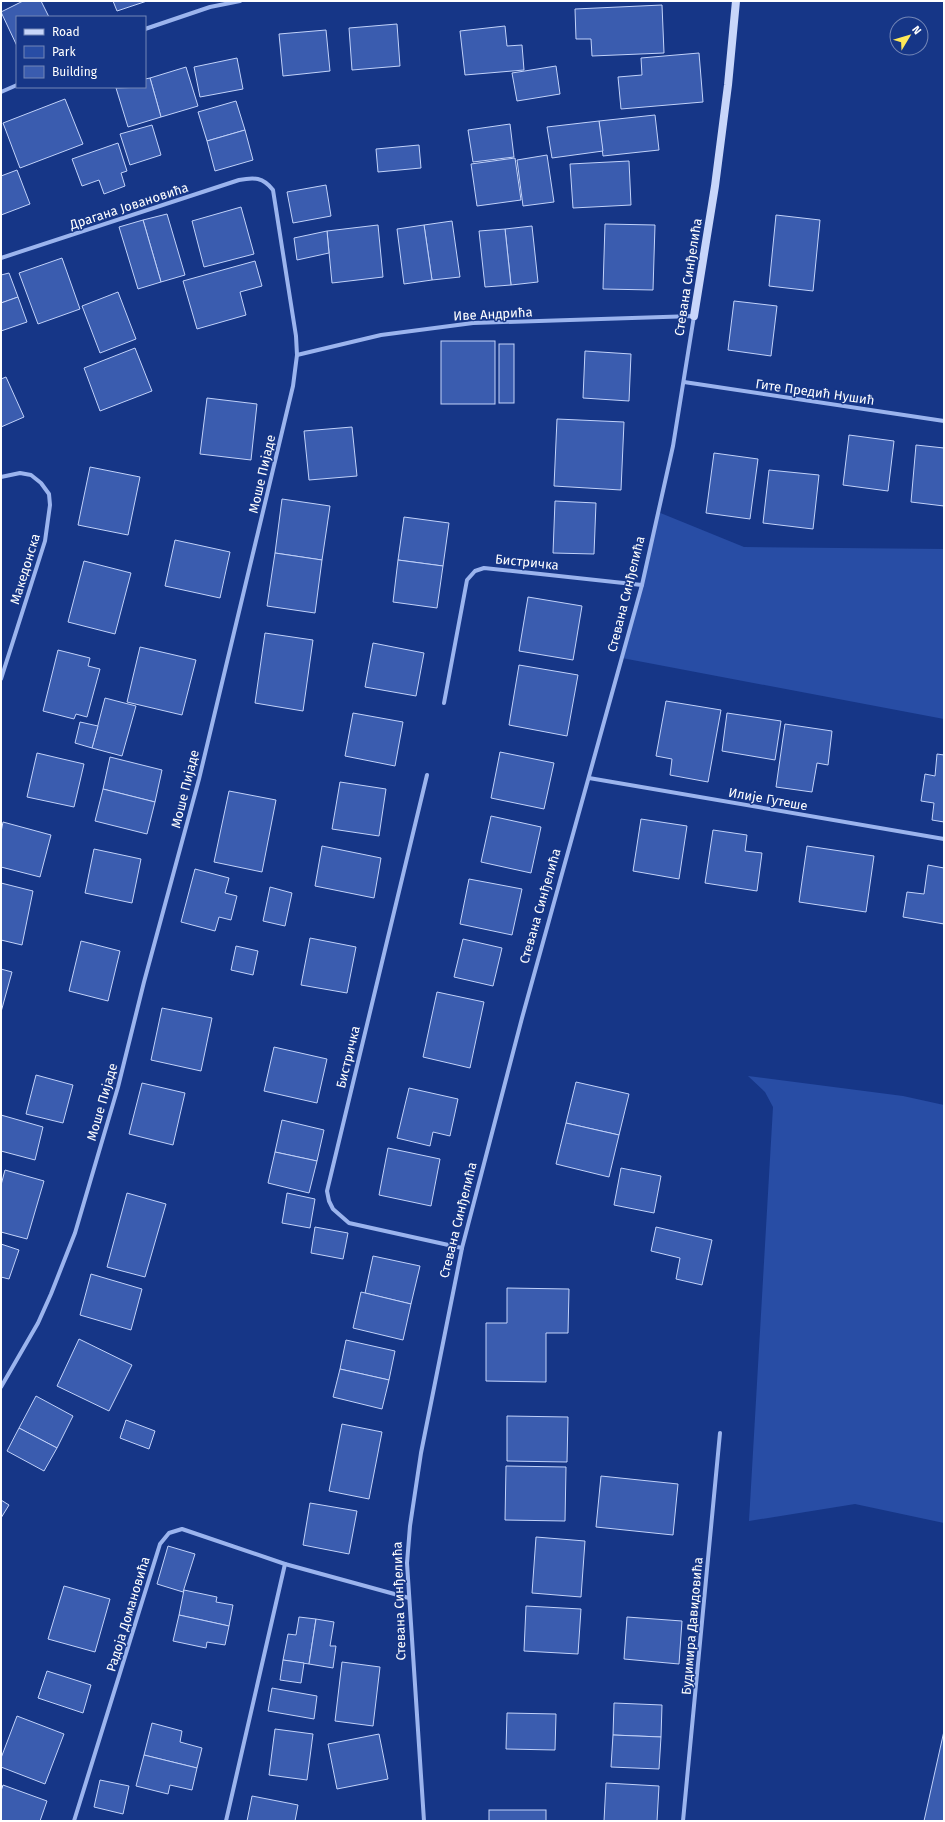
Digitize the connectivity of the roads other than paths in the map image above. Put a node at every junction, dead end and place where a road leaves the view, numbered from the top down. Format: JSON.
{"nodes":[{"id":1,"x":240,"y":1,"type":"edge"},
{"id":2,"x":736,"y":1,"type":"edge"},
{"id":3,"x":146,"y":29,"type":"edge"},
{"id":4,"x":16,"y":85,"type":"edge"},
{"id":5,"x":1,"y":92,"type":"edge"},
{"id":6,"x":264,"y":180,"type":"joint"},
{"id":7,"x":1,"y":258,"type":"edge"},
{"id":8,"x":694,"y":316,"type":"junction"},
{"id":9,"x":296,"y":355,"type":"junction"},
{"id":10,"x":684,"y":382,"type":"junction"},
{"id":11,"x":944,"y":421,"type":"edge"},
{"id":12,"x":1,"y":477,"type":"edge"},
{"id":13,"x":642,"y":585,"type":"junction"},
{"id":14,"x":1,"y":679,"type":"edge"},
{"id":15,"x":444,"y":703,"type":"dead end"},
{"id":16,"x":427,"y":775,"type":"dead end"},
{"id":17,"x":589,"y":778,"type":"junction"},
{"id":18,"x":944,"y":839,"type":"edge"},
{"id":19,"x":462,"y":1248,"type":"junction"},
{"id":20,"x":1,"y":1387,"type":"edge"},
{"id":21,"x":720,"y":1434,"type":"dead end"},
{"id":22,"x":285,"y":1564,"type":"junction"},
{"id":23,"x":409,"y":1598,"type":"junction"},
{"id":24,"x":74,"y":1821,"type":"edge"},
{"id":25,"x":226,"y":1821,"type":"edge"},
{"id":26,"x":424,"y":1821,"type":"edge"},
{"id":27,"x":683,"y":1821,"type":"edge"}],
"edges":[{"from":1,"to":3,"type":"street"},
{"from":2,"to":8,"type":"street","name":"Стевана Синђелића"},
{"from":4,"to":5,"type":"street"},
{"from":6,"to":7,"type":"street","name":"Драгана Јовановића"},
{"from":6,"to":9,"type":"street","name":"Моше Пијаде"},
{"from":8,"to":9,"type":"street","name":"Иве Андрића"},
{"from":8,"to":10,"type":"street","name":"Стевана Синђелића"},
{"from":9,"to":20,"type":"street","name":"Моше Пијаде"},
{"from":10,"to":11,"type":"street","name":"Гите Предић Нушић"},
{"from":10,"to":13,"type":"street","name":"Стевана Синђелића"},
{"from":12,"to":14,"type":"street","name":"Македонска"},
{"from":13,"to":15,"type":"street","name":"Бистричка"},
{"from":13,"to":17,"type":"street","name":"Стевана Синђелића"},
{"from":16,"to":19,"type":"street","name":"Бистричка"},
{"from":17,"to":18,"type":"street","name":"Илије Гутеше"},
{"from":17,"to":19,"type":"street","name":"Стевана Синђелића"},
{"from":19,"to":23,"type":"street","name":"Стевана Синђелића"},
{"from":21,"to":27,"type":"street","name":"Будимира Давидовића"},
{"from":22,"to":23,"type":"street","name":"Радоја Домановића"},
{"from":22,"to":24,"type":"street","name":"Радоја Домановића"},
{"from":22,"to":25,"type":"street"},
{"from":23,"to":26,"type":"street","name":"Стевана Синђелића"}]}
